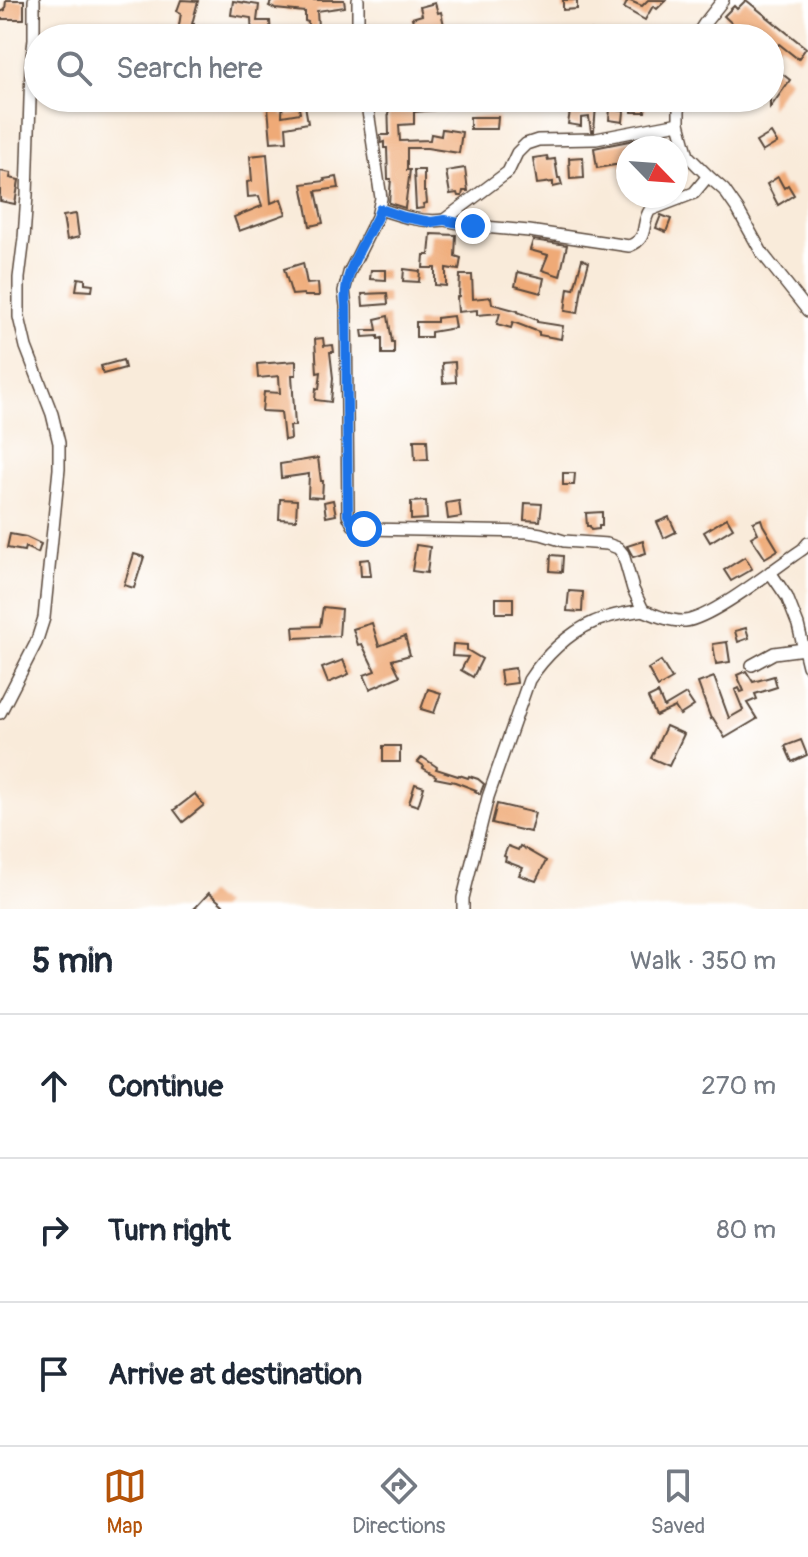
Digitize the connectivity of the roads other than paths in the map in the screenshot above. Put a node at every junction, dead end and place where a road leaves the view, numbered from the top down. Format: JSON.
{"nodes":[{"id":1,"x":34,"y":0,"type":"edge"},
{"id":2,"x":358,"y":0,"type":"edge"},
{"id":3,"x":723,"y":0,"type":"edge"},
{"id":4,"x":34,"y":24,"type":"edge"},
{"id":5,"x":358,"y":24,"type":"edge"},
{"id":6,"x":704,"y":24,"type":"edge"},
{"id":7,"x":30,"y":112,"type":"edge"},
{"id":8,"x":368,"y":112,"type":"edge"},
{"id":9,"x":679,"y":112,"type":"edge"},
{"id":10,"x":679,"y":123,"type":"junction"},
{"id":11,"x":708,"y":176,"type":"junction"},
{"id":12,"x":380,"y":209,"type":"junction"},
{"id":13,"x":444,"y":220,"type":"junction"},
{"id":14,"x":808,"y":311,"type":"edge"},
{"id":15,"x":808,"y":543,"type":"edge"},
{"id":16,"x":770,"y":572,"type":"junction"},
{"id":17,"x":643,"y":610,"type":"junction"},
{"id":18,"x":804,"y":649,"type":"junction"},
{"id":19,"x":752,"y":665,"type":"dead end"},
{"id":20,"x":808,"y":666,"type":"edge"},
{"id":21,"x":0,"y":713,"type":"edge"},
{"id":22,"x":463,"y":909,"type":"edge"}],
"edges":[{"from":1,"to":4,"type":"street"},
{"from":2,"to":5,"type":"street"},
{"from":3,"to":6,"type":"street"},
{"from":7,"to":21,"type":"street"},
{"from":8,"to":12,"type":"street"},
{"from":9,"to":10,"type":"street"},
{"from":10,"to":11,"type":"street"},
{"from":10,"to":13,"type":"street"},
{"from":11,"to":13,"type":"street"},
{"from":11,"to":14,"type":"street"},
{"from":12,"to":13,"type":"street"},
{"from":12,"to":17,"type":"street"},
{"from":15,"to":16,"type":"street"},
{"from":16,"to":17,"type":"street"},
{"from":16,"to":18,"type":"street"},
{"from":17,"to":22,"type":"street"},
{"from":18,"to":19,"type":"street"},
{"from":18,"to":20,"type":"street"}]}
